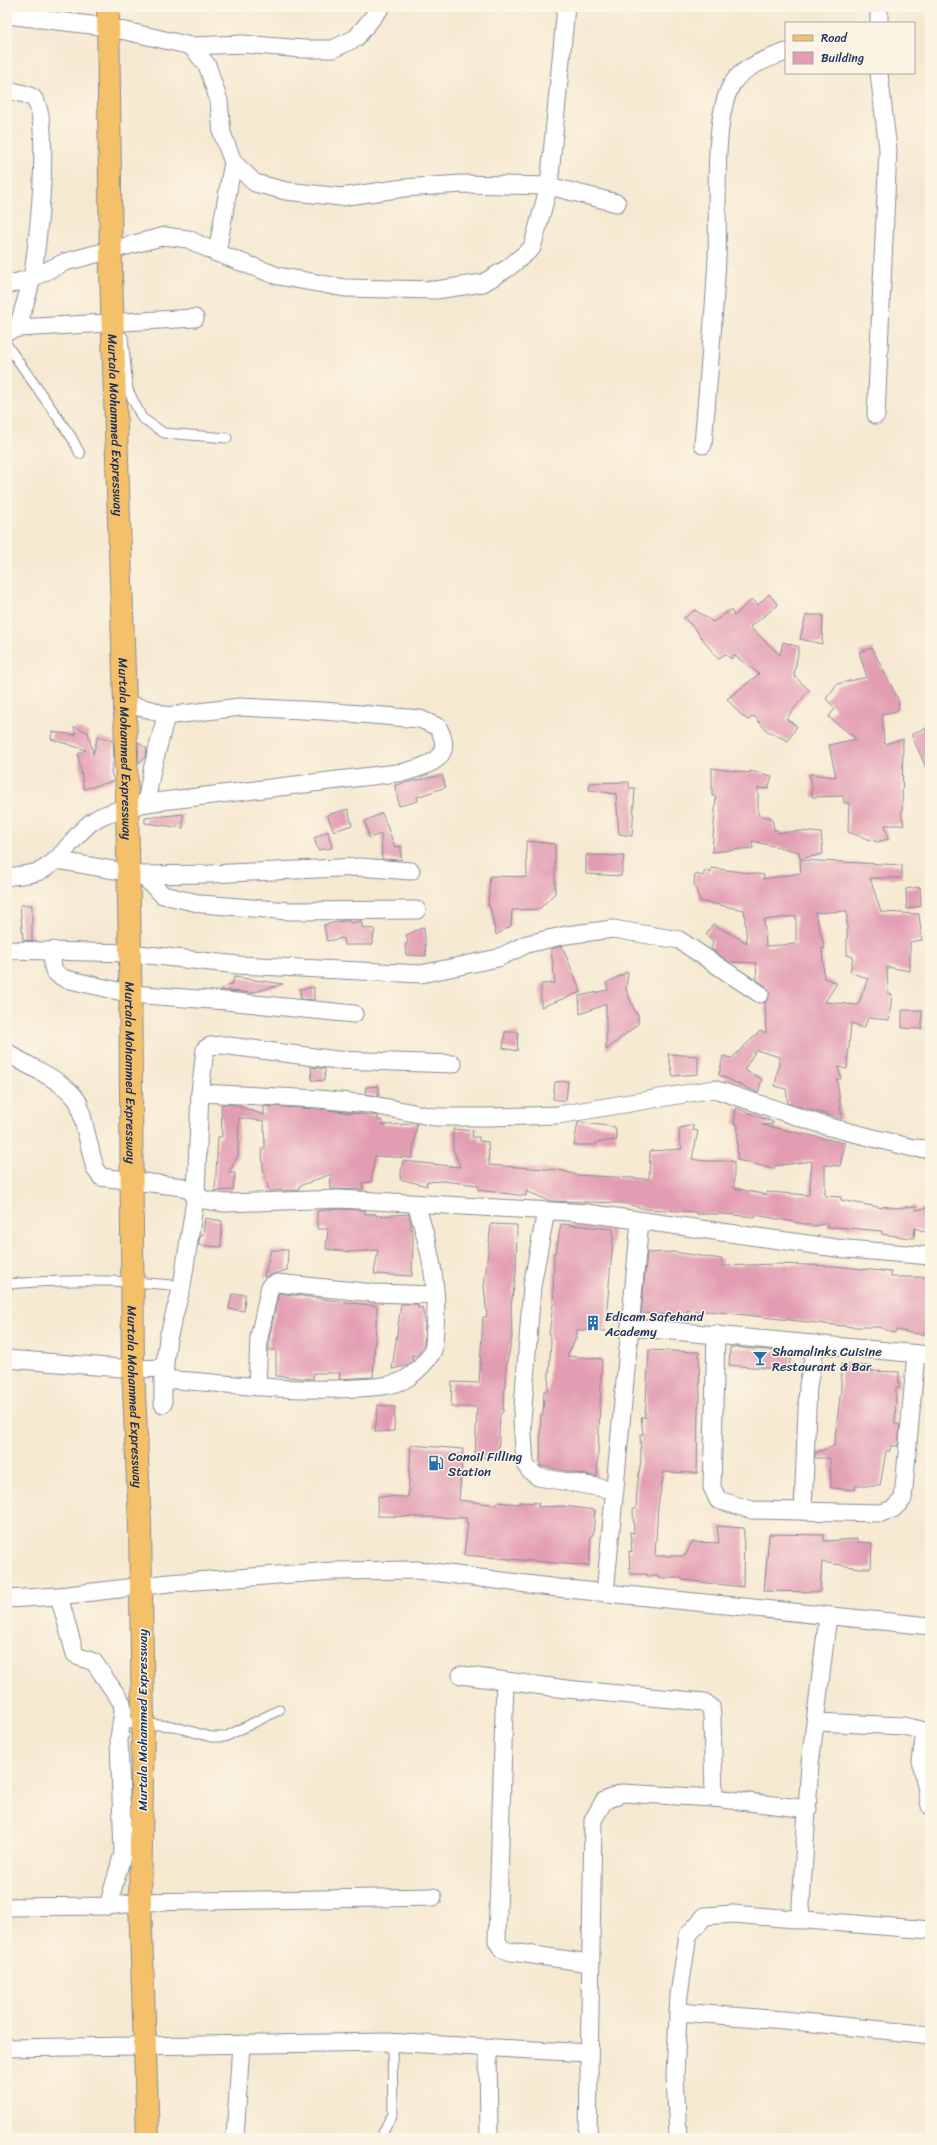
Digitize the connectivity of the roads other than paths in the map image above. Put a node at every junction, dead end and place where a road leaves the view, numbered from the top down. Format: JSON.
{"nodes":[{"id":1,"x":381,"y":7,"type":"edge"},
{"id":2,"x":566,"y":7,"type":"edge"},
{"id":3,"x":879,"y":7,"type":"edge"},
{"id":4,"x":7,"y":15,"type":"edge"},
{"id":5,"x":108,"y":17,"type":"edge"},
{"id":6,"x":879,"y":22,"type":"edge"},
{"id":7,"x":191,"y":46,"type":"junction"},
{"id":8,"x":785,"y":52,"type":"edge"},
{"id":9,"x":879,"y":74,"type":"edge"},
{"id":10,"x":7,"y":90,"type":"edge"},
{"id":11,"x":233,"y":162,"type":"junction"},
{"id":12,"x":549,"y":186,"type":"junction"},
{"id":13,"x":617,"y":203,"type":"dead end"},
{"id":14,"x":111,"y":249,"type":"junction"},
{"id":15,"x":217,"y":253,"type":"junction"},
{"id":16,"x":32,"y":278,"type":"junction"},
{"id":17,"x":7,"y":284,"type":"edge"},
{"id":18,"x":195,"y":318,"type":"dead end"},
{"id":19,"x":117,"y":322,"type":"junction"},
{"id":20,"x":12,"y":330,"type":"edge"},
{"id":21,"x":7,"y":345,"type":"edge"},
{"id":22,"x":876,"y":415,"type":"dead end"},
{"id":23,"x":227,"y":438,"type":"dead end"},
{"id":24,"x":703,"y":446,"type":"dead end"},
{"id":25,"x":80,"y":454,"type":"dead end"},
{"id":26,"x":125,"y":704,"type":"junction"},
{"id":27,"x":166,"y":716,"type":"junction"},
{"id":28,"x":136,"y":806,"type":"junction"},
{"id":29,"x":56,"y":860,"type":"junction"},
{"id":30,"x":411,"y":871,"type":"dead end"},
{"id":31,"x":135,"y":873,"type":"junction"},
{"id":32,"x":7,"y":877,"type":"edge"},
{"id":33,"x":417,"y":910,"type":"dead end"},
{"id":34,"x":7,"y":950,"type":"edge"},
{"id":35,"x":54,"y":950,"type":"junction"},
{"id":36,"x":130,"y":953,"type":"junction"},
{"id":37,"x":130,"y":994,"type":"junction"},
{"id":38,"x":760,"y":994,"type":"dead end"},
{"id":39,"x":354,"y":1014,"type":"dead end"},
{"id":40,"x":7,"y":1052,"type":"edge"},
{"id":41,"x":453,"y":1064,"type":"dead end"},
{"id":42,"x":200,"y":1093,"type":"junction"},
{"id":43,"x":930,"y":1149,"type":"edge"},
{"id":44,"x":132,"y":1181,"type":"junction"},
{"id":45,"x":196,"y":1194,"type":"junction"},
{"id":46,"x":416,"y":1204,"type":"junction"},
{"id":47,"x":546,"y":1211,"type":"junction"},
{"id":48,"x":640,"y":1221,"type":"junction"},
{"id":49,"x":930,"y":1256,"type":"edge"},
{"id":50,"x":132,"y":1281,"type":"junction"},
{"id":51,"x":7,"y":1284,"type":"edge"},
{"id":52,"x":182,"y":1286,"type":"junction"},
{"id":53,"x":435,"y":1295,"type":"junction"},
{"id":54,"x":630,"y":1327,"type":"junction"},
{"id":55,"x":716,"y":1334,"type":"junction"},
{"id":56,"x":816,"y":1344,"type":"junction"},
{"id":57,"x":923,"y":1355,"type":"edge"},
{"id":58,"x":7,"y":1358,"type":"edge"},
{"id":59,"x":133,"y":1368,"type":"junction"},
{"id":60,"x":164,"y":1373,"type":"junction"},
{"id":61,"x":257,"y":1387,"type":"junction"},
{"id":62,"x":163,"y":1404,"type":"dead end"},
{"id":63,"x":615,"y":1490,"type":"junction"},
{"id":64,"x":803,"y":1511,"type":"junction"},
{"id":65,"x":141,"y":1585,"type":"junction"},
{"id":66,"x":605,"y":1593,"type":"junction"},
{"id":67,"x":59,"y":1596,"type":"junction"},
{"id":68,"x":7,"y":1599,"type":"edge"},
{"id":69,"x":828,"y":1616,"type":"junction"},
{"id":70,"x":930,"y":1626,"type":"edge"},
{"id":71,"x":461,"y":1675,"type":"dead end"},
{"id":72,"x":506,"y":1681,"type":"junction"},
{"id":73,"x":280,"y":1710,"type":"dead end"},
{"id":74,"x":122,"y":1722,"type":"junction"},
{"id":75,"x":816,"y":1722,"type":"junction"},
{"id":76,"x":143,"y":1724,"type":"junction"},
{"id":77,"x":927,"y":1732,"type":"edge"},
{"id":78,"x":714,"y":1798,"type":"junction"},
{"id":79,"x":930,"y":1806,"type":"edge"},
{"id":80,"x":808,"y":1809,"type":"junction"},
{"id":81,"x":433,"y":1897,"type":"dead end"},
{"id":82,"x":140,"y":1902,"type":"junction"},
{"id":83,"x":108,"y":1906,"type":"junction"},
{"id":84,"x":7,"y":1907,"type":"edge"},
{"id":85,"x":800,"y":1920,"type":"junction"},
{"id":86,"x":930,"y":1930,"type":"edge"},
{"id":87,"x":590,"y":1963,"type":"junction"},
{"id":88,"x":678,"y":2012,"type":"junction"},
{"id":89,"x":930,"y":2035,"type":"edge"},
{"id":90,"x":392,"y":2043,"type":"junction"},
{"id":91,"x":241,"y":2044,"type":"junction"},
{"id":92,"x":144,"y":2045,"type":"junction"},
{"id":93,"x":488,"y":2047,"type":"junction"},
{"id":94,"x":7,"y":2048,"type":"edge"},
{"id":95,"x":588,"y":2053,"type":"junction"},
{"id":96,"x":148,"y":2138,"type":"edge"},
{"id":97,"x":235,"y":2138,"type":"edge"},
{"id":98,"x":380,"y":2138,"type":"edge"},
{"id":99,"x":489,"y":2138,"type":"edge"},
{"id":100,"x":588,"y":2138,"type":"edge"},
{"id":101,"x":678,"y":2138,"type":"edge"}],
"edges":[{"from":1,"to":7,"type":"street"},
{"from":2,"to":12,"type":"street"},
{"from":3,"to":6,"type":"street"},
{"from":4,"to":5,"type":"street"},
{"from":5,"to":7,"type":"street"},
{"from":5,"to":14,"type":"main road","name":"Murtala Mohammed Expressway"},
{"from":7,"to":11,"type":"street"},
{"from":8,"to":24,"type":"street"},
{"from":9,"to":22,"type":"street"},
{"from":10,"to":16,"type":"street"},
{"from":11,"to":12,"type":"street"},
{"from":11,"to":15,"type":"street"},
{"from":12,"to":13,"type":"street"},
{"from":12,"to":15,"type":"street"},
{"from":14,"to":15,"type":"street"},
{"from":14,"to":16,"type":"street"},
{"from":14,"to":19,"type":"main road","name":"Murtala Mohammed Expressway"},
{"from":16,"to":17,"type":"street"},
{"from":16,"to":20,"type":"street"},
{"from":18,"to":19,"type":"street"},
{"from":19,"to":20,"type":"street"},
{"from":19,"to":23,"type":"lane"},
{"from":19,"to":26,"type":"main road","name":"Murtala Mohammed Expressway"},
{"from":21,"to":25,"type":"lane"},
{"from":26,"to":27,"type":"street"},
{"from":26,"to":28,"type":"main road","name":"Murtala Mohammed Expressway"},
{"from":27,"to":28,"type":"street"},
{"from":27,"to":28,"type":"street"},
{"from":28,"to":29,"type":"street"},
{"from":28,"to":31,"type":"main road","name":"Murtala Mohammed Expressway"},
{"from":29,"to":31,"type":"street"},
{"from":29,"to":32,"type":"street"},
{"from":30,"to":31,"type":"street"},
{"from":31,"to":33,"type":"street"},
{"from":31,"to":36,"type":"main road","name":"Murtala Mohammed Expressway"},
{"from":34,"to":35,"type":"street"},
{"from":35,"to":36,"type":"street"},
{"from":35,"to":37,"type":"street"},
{"from":36,"to":37,"type":"main road","name":"Murtala Mohammed Expressway"},
{"from":36,"to":38,"type":"street"},
{"from":37,"to":39,"type":"street"},
{"from":37,"to":44,"type":"main road","name":"Murtala Mohammed Expressway"},
{"from":40,"to":44,"type":"street"},
{"from":41,"to":42,"type":"street"},
{"from":42,"to":43,"type":"street"},
{"from":42,"to":45,"type":"street"},
{"from":44,"to":45,"type":"street"},
{"from":44,"to":50,"type":"main road","name":"Murtala Mohammed Expressway"},
{"from":45,"to":46,"type":"street"},
{"from":45,"to":52,"type":"street"},
{"from":46,"to":47,"type":"street"},
{"from":46,"to":53,"type":"street"},
{"from":47,"to":48,"type":"street"},
{"from":47,"to":63,"type":"street"},
{"from":48,"to":49,"type":"street"},
{"from":48,"to":54,"type":"street"},
{"from":50,"to":51,"type":"lane"},
{"from":50,"to":52,"type":"lane"},
{"from":50,"to":59,"type":"main road","name":"Murtala Mohammed Expressway"},
{"from":52,"to":60,"type":"street"},
{"from":53,"to":61,"type":"street"},
{"from":53,"to":61,"type":"street"},
{"from":54,"to":55,"type":"street"},
{"from":54,"to":63,"type":"street"},
{"from":55,"to":56,"type":"street"},
{"from":55,"to":64,"type":"street"},
{"from":56,"to":57,"type":"street"},
{"from":56,"to":64,"type":"street"},
{"from":57,"to":64,"type":"street"},
{"from":58,"to":59,"type":"street"},
{"from":59,"to":60,"type":"street"},
{"from":59,"to":65,"type":"main road","name":"Murtala Mohammed Expressway"},
{"from":60,"to":61,"type":"street"},
{"from":60,"to":62,"type":"street"},
{"from":63,"to":66,"type":"street"},
{"from":65,"to":66,"type":"street"},
{"from":65,"to":67,"type":"street"},
{"from":65,"to":76,"type":"main road","name":"Murtala Mohammed Expressway"},
{"from":66,"to":69,"type":"street"},
{"from":67,"to":68,"type":"street"},
{"from":67,"to":74,"type":"street"},
{"from":69,"to":70,"type":"street"},
{"from":69,"to":75,"type":"street"},
{"from":71,"to":72,"type":"street"},
{"from":72,"to":78,"type":"street"},
{"from":72,"to":87,"type":"street"},
{"from":73,"to":76,"type":"lane"},
{"from":74,"to":76,"type":"lane"},
{"from":74,"to":83,"type":"street"},
{"from":75,"to":77,"type":"street"},
{"from":75,"to":80,"type":"street"},
{"from":76,"to":82,"type":"main road","name":"Murtala Mohammed Expressway"},
{"from":77,"to":79,"type":"street"},
{"from":78,"to":80,"type":"street"},
{"from":78,"to":87,"type":"street"},
{"from":80,"to":85,"type":"street"},
{"from":81,"to":82,"type":"street"},
{"from":82,"to":83,"type":"street"},
{"from":82,"to":92,"type":"main road","name":"Murtala Mohammed Expressway"},
{"from":83,"to":84,"type":"street"},
{"from":85,"to":86,"type":"street"},
{"from":85,"to":88,"type":"street"},
{"from":87,"to":95,"type":"street"},
{"from":88,"to":89,"type":"street"},
{"from":88,"to":101,"type":"street"},
{"from":90,"to":91,"type":"street"},
{"from":90,"to":93,"type":"street"},
{"from":90,"to":98,"type":"lane"},
{"from":91,"to":92,"type":"street"},
{"from":91,"to":97,"type":"street"},
{"from":92,"to":94,"type":"street"},
{"from":92,"to":96,"type":"main road","name":"Murtala Mohammed Expressway"},
{"from":93,"to":95,"type":"street"},
{"from":93,"to":99,"type":"street"},
{"from":95,"to":100,"type":"street"}]}
